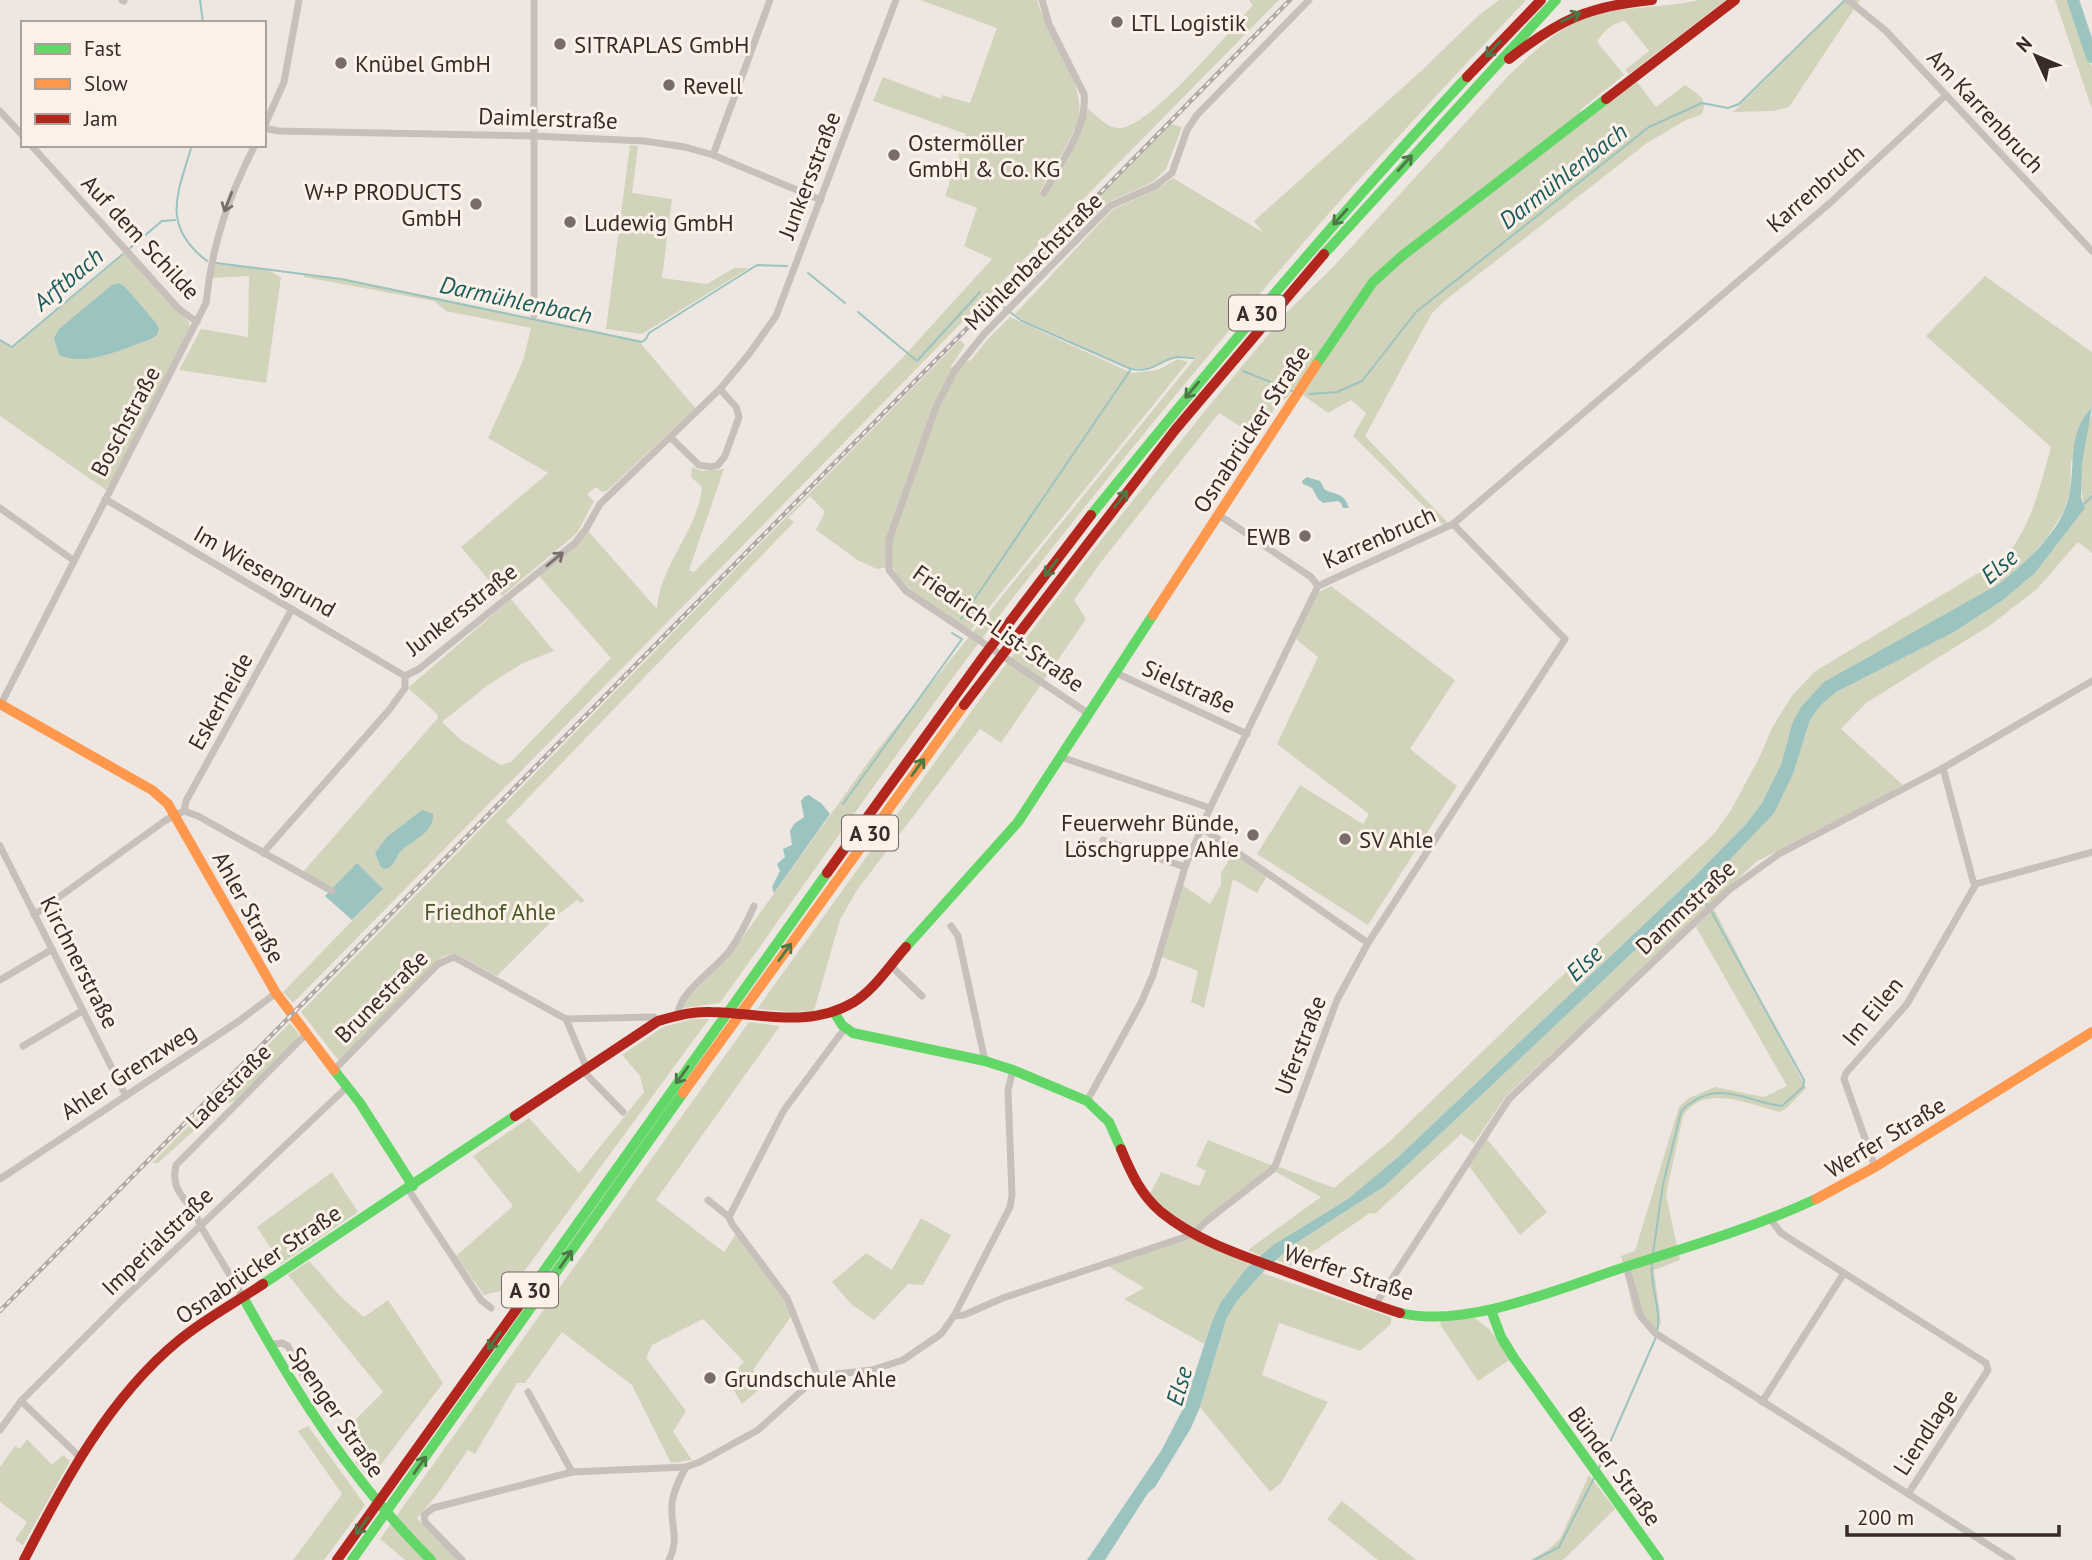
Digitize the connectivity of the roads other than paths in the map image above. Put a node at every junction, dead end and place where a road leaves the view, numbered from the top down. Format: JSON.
{"nodes":[{"id":1,"x":299,"y":0,"type":"edge"},
{"id":2,"x":534,"y":0,"type":"edge"},
{"id":3,"x":770,"y":0,"type":"edge"},
{"id":4,"x":896,"y":0,"type":"edge"},
{"id":5,"x":1042,"y":0,"type":"edge"},
{"id":6,"x":1308,"y":0,"type":"edge"},
{"id":7,"x":1541,"y":0,"type":"edge"},
{"id":8,"x":1556,"y":0,"type":"edge"},
{"id":9,"x":1651,"y":0,"type":"edge"},
{"id":10,"x":1735,"y":0,"type":"edge"},
{"id":11,"x":1848,"y":0,"type":"edge"},
{"id":12,"x":1476,"y":86,"type":"junction"},
{"id":13,"x":1945,"y":96,"type":"junction"},
{"id":14,"x":0,"y":111,"type":"edge"},
{"id":15,"x":266,"y":123,"type":"edge"},
{"id":16,"x":266,"y":128,"type":"edge"},
{"id":17,"x":21,"y":134,"type":"edge"},
{"id":18,"x":534,"y":136,"type":"junction"},
{"id":19,"x":33,"y":147,"type":"edge"},
{"id":20,"x":254,"y":147,"type":"edge"},
{"id":21,"x":713,"y":155,"type":"junction"},
{"id":22,"x":1044,"y":193,"type":"dead end"},
{"id":23,"x":821,"y":200,"type":"junction"},
{"id":24,"x":2092,"y":251,"type":"edge"},
{"id":25,"x":534,"y":316,"type":"dead end"},
{"id":26,"x":197,"y":322,"type":"junction"},
{"id":27,"x":720,"y":389,"type":"junction"},
{"id":28,"x":670,"y":438,"type":"junction"},
{"id":29,"x":105,"y":499,"type":"junction"},
{"id":30,"x":0,"y":509,"type":"edge"},
{"id":31,"x":1219,"y":515,"type":"junction"},
{"id":32,"x":1454,"y":524,"type":"junction"},
{"id":33,"x":73,"y":560,"type":"junction"},
{"id":34,"x":889,"y":570,"type":"joint"},
{"id":35,"x":1318,"y":586,"type":"junction"},
{"id":36,"x":292,"y":609,"type":"junction"},
{"id":37,"x":1116,"y":673,"type":"junction"},
{"id":38,"x":405,"y":676,"type":"junction"},
{"id":39,"x":2092,"y":681,"type":"edge"},
{"id":40,"x":0,"y":705,"type":"edge"},
{"id":41,"x":1089,"y":714,"type":"junction"},
{"id":42,"x":1247,"y":734,"type":"junction"},
{"id":43,"x":1061,"y":757,"type":"junction"},
{"id":44,"x":1943,"y":768,"type":"junction"},
{"id":45,"x":1210,"y":808,"type":"junction"},
{"id":46,"x":180,"y":814,"type":"junction"},
{"id":47,"x":1202,"y":828,"type":"junction"},
{"id":48,"x":1103,"y":840,"type":"dead end"},
{"id":49,"x":0,"y":846,"type":"edge"},
{"id":50,"x":2092,"y":852,"type":"edge"},
{"id":51,"x":263,"y":853,"type":"junction"},
{"id":52,"x":1185,"y":867,"type":"junction"},
{"id":53,"x":1976,"y":884,"type":"junction"},
{"id":54,"x":332,"y":891,"type":"dead end"},
{"id":55,"x":754,"y":906,"type":"dead end"},
{"id":56,"x":34,"y":915,"type":"junction"},
{"id":57,"x":951,"y":926,"type":"dead end"},
{"id":58,"x":1368,"y":943,"type":"junction"},
{"id":59,"x":51,"y":950,"type":"junction"},
{"id":60,"x":891,"y":966,"type":"junction"},
{"id":61,"x":0,"y":980,"type":"edge"},
{"id":62,"x":276,"y":993,"type":"junction"},
{"id":63,"x":922,"y":996,"type":"dead end"},
{"id":64,"x":82,"y":1011,"type":"junction"},
{"id":65,"x":834,"y":1012,"type":"junction"},
{"id":66,"x":678,"y":1014,"type":"junction"},
{"id":67,"x":566,"y":1019,"type":"junction"},
{"id":68,"x":658,"y":1021,"type":"junction"},
{"id":69,"x":845,"y":1028,"type":"junction"},
{"id":70,"x":2092,"y":1032,"type":"edge"},
{"id":71,"x":307,"y":1033,"type":"junction"},
{"id":72,"x":23,"y":1046,"type":"dead end"},
{"id":73,"x":985,"y":1061,"type":"junction"},
{"id":74,"x":335,"y":1069,"type":"junction"},
{"id":75,"x":585,"y":1070,"type":"junction"},
{"id":76,"x":1013,"y":1070,"type":"junction"},
{"id":77,"x":348,"y":1086,"type":"junction"},
{"id":78,"x":126,"y":1096,"type":"junction"},
{"id":79,"x":1087,"y":1101,"type":"junction"},
{"id":80,"x":623,"y":1112,"type":"dead end"},
{"id":81,"x":176,"y":1165,"type":"joint"},
{"id":82,"x":1875,"y":1167,"type":"junction"},
{"id":83,"x":0,"y":1179,"type":"edge"},
{"id":84,"x":411,"y":1187,"type":"junction"},
{"id":85,"x":708,"y":1200,"type":"dead end"},
{"id":86,"x":729,"y":1217,"type":"junction"},
{"id":87,"x":1771,"y":1220,"type":"junction"},
{"id":88,"x":200,"y":1225,"type":"junction"},
{"id":89,"x":1194,"y":1234,"type":"junction"},
{"id":90,"x":1626,"y":1266,"type":"junction"},
{"id":91,"x":1844,"y":1273,"type":"junction"},
{"id":92,"x":243,"y":1297,"type":"junction"},
{"id":93,"x":1375,"y":1305,"type":"junction"},
{"id":94,"x":491,"y":1308,"type":"dead end"},
{"id":95,"x":1491,"y":1310,"type":"junction"},
{"id":96,"x":954,"y":1316,"type":"junction"},
{"id":97,"x":269,"y":1345,"type":"junction"},
{"id":98,"x":818,"y":1376,"type":"junction"},
{"id":99,"x":528,"y":1392,"type":"dead end"},
{"id":100,"x":20,"y":1401,"type":"junction"},
{"id":101,"x":323,"y":1402,"type":"dead end"},
{"id":102,"x":1762,"y":1402,"type":"junction"},
{"id":103,"x":0,"y":1430,"type":"edge"},
{"id":104,"x":81,"y":1458,"type":"junction"},
{"id":105,"x":686,"y":1466,"type":"junction"},
{"id":106,"x":572,"y":1472,"type":"junction"},
{"id":107,"x":1908,"y":1494,"type":"junction"},
{"id":108,"x":672,"y":1558,"type":"edge"},
{"id":109,"x":24,"y":1560,"type":"edge"},
{"id":110,"x":337,"y":1560,"type":"edge"},
{"id":111,"x":352,"y":1560,"type":"edge"},
{"id":112,"x":431,"y":1560,"type":"edge"},
{"id":113,"x":463,"y":1560,"type":"edge"},
{"id":114,"x":1659,"y":1560,"type":"edge"},
{"id":115,"x":2012,"y":1560,"type":"edge"}],
"edges":[{"from":1,"to":15,"type":"street"},
{"from":2,"to":18,"type":"street"},
{"from":3,"to":21,"type":"street"},
{"from":4,"to":23,"type":"street","name":"Junkersstraße"},
{"from":5,"to":22,"type":"street"},
{"from":6,"to":34,"type":"street","name":"Mühlenbachstraße"},
{"from":7,"to":110,"type":"main road","number":"A 30","one_way":true},
{"from":8,"to":12,"type":"main road","number":"A 30"},
{"from":12,"to":9,"type":"main road","one_way":true},
{"from":10,"to":31,"type":"main road","name":"Osnabrücker Straße"},
{"from":11,"to":13,"type":"street","name":"Am Karrenbruch"},
{"from":111,"to":12,"type":"main road","number":"A 30","one_way":true},
{"from":13,"to":24,"type":"street","name":"Am Karrenbruch"},
{"from":13,"to":32,"type":"street","name":"Karrenbruch"},
{"from":14,"to":17,"type":"street"},
{"from":16,"to":18,"type":"street","name":"Daimlerstraße"},
{"from":18,"to":21,"type":"street","name":"Daimlerstraße"},
{"from":18,"to":25,"type":"street"},
{"from":19,"to":26,"type":"street","name":"Auf dem Schilde"},
{"from":20,"to":26,"type":"street","name":"Boschstraße","one_way":true},
{"from":21,"to":23,"type":"street","name":"Daimlerstraße"},
{"from":23,"to":27,"type":"street","name":"Junkersstraße"},
{"from":26,"to":29,"type":"street","name":"Boschstraße"},
{"from":27,"to":28,"type":"street","name":"Junkersstraße"},
{"from":27,"to":28,"type":"street"},
{"from":38,"to":28,"type":"street","name":"Junkersstraße","one_way":true},
{"from":29,"to":33,"type":"street","name":"Boschstraße"},
{"from":29,"to":36,"type":"street","name":"Im Wiesengrund"},
{"from":30,"to":33,"type":"street"},
{"from":31,"to":35,"type":"street"},
{"from":31,"to":37,"type":"main road","name":"Osnabrücker Straße"},
{"from":32,"to":35,"type":"street","name":"Karrenbruch"},
{"from":32,"to":58,"type":"street","name":"Uferstraße"},
{"from":33,"to":40,"type":"street","name":"Boschstraße"},
{"from":34,"to":41,"type":"street","name":"Friedrich-List-Straße"},
{"from":35,"to":42,"type":"street","name":"Karrenbruch"},
{"from":36,"to":38,"type":"street","name":"Im Wiesengrund"},
{"from":36,"to":46,"type":"street","name":"Eskerheide"},
{"from":37,"to":41,"type":"main road","name":"Osnabrücker Straße"},
{"from":37,"to":42,"type":"street","name":"Sielstraße"},
{"from":38,"to":51,"type":"street","name":"Junkersstraße"},
{"from":39,"to":44,"type":"street","name":"Dammstraße"},
{"from":40,"to":46,"type":"main road","name":"Ahler Straße"},
{"from":41,"to":43,"type":"main road","name":"Osnabrücker Straße"},
{"from":42,"to":45,"type":"street","name":"Karrenbruch"},
{"from":43,"to":45,"type":"street"},
{"from":43,"to":60,"type":"main road","name":"Osnabrücker Straße"},
{"from":44,"to":53,"type":"street"},
{"from":44,"to":93,"type":"street","name":"Dammstraße"},
{"from":45,"to":47,"type":"street","name":"Karrenbruch"},
{"from":46,"to":51,"type":"street"},
{"from":46,"to":56,"type":"street"},
{"from":46,"to":62,"type":"main road","name":"Ahler Straße"},
{"from":47,"to":52,"type":"street","name":"Karrenbruch"},
{"from":47,"to":58,"type":"street"},
{"from":48,"to":52,"type":"street"},
{"from":49,"to":56,"type":"street","name":"Kirchnerstraße"},
{"from":50,"to":53,"type":"street"},
{"from":51,"to":54,"type":"street"},
{"from":52,"to":79,"type":"street","name":"Karrenbruch"},
{"from":53,"to":82,"type":"street","name":"Im Eilen"},
{"from":55,"to":66,"type":"street"},
{"from":56,"to":59,"type":"street","name":"Kirchnerstraße"},
{"from":57,"to":73,"type":"street"},
{"from":58,"to":89,"type":"street","name":"Uferstraße"},
{"from":59,"to":61,"type":"street"},
{"from":59,"to":64,"type":"street","name":"Kirchnerstraße"},
{"from":60,"to":63,"type":"street"},
{"from":60,"to":65,"type":"main road","name":"Osnabrücker Straße"},
{"from":62,"to":71,"type":"main road","name":"Ahler Straße"},
{"from":62,"to":78,"type":"street","name":"Ahler Grenzweg"},
{"from":64,"to":72,"type":"street"},
{"from":64,"to":78,"type":"street","name":"Kirchnerstraße"},
{"from":65,"to":66,"type":"main road","name":"Osnabrücker Straße"},
{"from":65,"to":69,"type":"main road"},
{"from":66,"to":68,"type":"main road","name":"Osnabrücker Straße"},
{"from":67,"to":68,"type":"street"},
{"from":67,"to":74,"type":"street","name":"Brunestraße"},
{"from":67,"to":75,"type":"street"},
{"from":68,"to":75,"type":"main road","name":"Osnabrücker Straße"},
{"from":69,"to":73,"type":"main road","name":"Werfer Straße"},
{"from":69,"to":86,"type":"street"},
{"from":70,"to":82,"type":"main road","name":"Werfer Straße"},
{"from":71,"to":74,"type":"main road","name":"Ahler Straße"},
{"from":71,"to":81,"type":"street","name":"Ladestraße"},
{"from":73,"to":76,"type":"main road","name":"Werfer Straße"},
{"from":74,"to":77,"type":"main road","name":"Ahler Straße"},
{"from":75,"to":80,"type":"street"},
{"from":75,"to":84,"type":"main road","name":"Osnabrücker Straße"},
{"from":76,"to":79,"type":"main road","name":"Werfer Straße"},
{"from":76,"to":96,"type":"street"},
{"from":77,"to":84,"type":"main road","name":"Ahler Straße"},
{"from":77,"to":88,"type":"street","name":"Imperialstraße"},
{"from":78,"to":83,"type":"street","name":"Ahler Grenzweg"},
{"from":79,"to":89,"type":"main road","name":"Werfer Straße"},
{"from":81,"to":88,"type":"street","name":"Spenger Straße"},
{"from":82,"to":87,"type":"main road","name":"Werfer Straße"},
{"from":84,"to":92,"type":"main road","name":"Osnabrücker Straße"},
{"from":84,"to":94,"type":"street"},
{"from":85,"to":86,"type":"street"},
{"from":86,"to":98,"type":"street"},
{"from":87,"to":90,"type":"main road","name":"Werfer Straße"},
{"from":87,"to":91,"type":"street","name":"Liendlage"},
{"from":88,"to":92,"type":"street","name":"Spenger Straße"},
{"from":88,"to":100,"type":"street","name":"Imperialstraße"},
{"from":89,"to":93,"type":"main road","name":"Werfer Straße"},
{"from":89,"to":96,"type":"street","name":"Uferstraße"},
{"from":90,"to":95,"type":"main road","name":"Werfer Straße"},
{"from":90,"to":102,"type":"street","name":"Liendlage"},
{"from":91,"to":102,"type":"street"},
{"from":91,"to":107,"type":"street","name":"Liendlage"},
{"from":92,"to":97,"type":"main road","name":"Spenger Straße"},
{"from":92,"to":104,"type":"main road","name":"Osnabrücker Straße"},
{"from":93,"to":95,"type":"main road","name":"Werfer Straße"},
{"from":95,"to":114,"type":"main road","name":"Bünder Straße"},
{"from":96,"to":98,"type":"street"},
{"from":97,"to":101,"type":"street","name":"Spenger Straße"},
{"from":97,"to":112,"type":"main road","name":"Spenger Straße"},
{"from":98,"to":105,"type":"street"},
{"from":99,"to":106,"type":"street"},
{"from":100,"to":103,"type":"street","name":"Imperialstraße"},
{"from":100,"to":104,"type":"street"},
{"from":102,"to":107,"type":"street","name":"Liendlage"},
{"from":104,"to":109,"type":"main road","name":"Osnabrücker Straße"},
{"from":105,"to":106,"type":"street"},
{"from":105,"to":108,"type":"street"},
{"from":106,"to":113,"type":"street"},
{"from":107,"to":115,"type":"street"}]}
